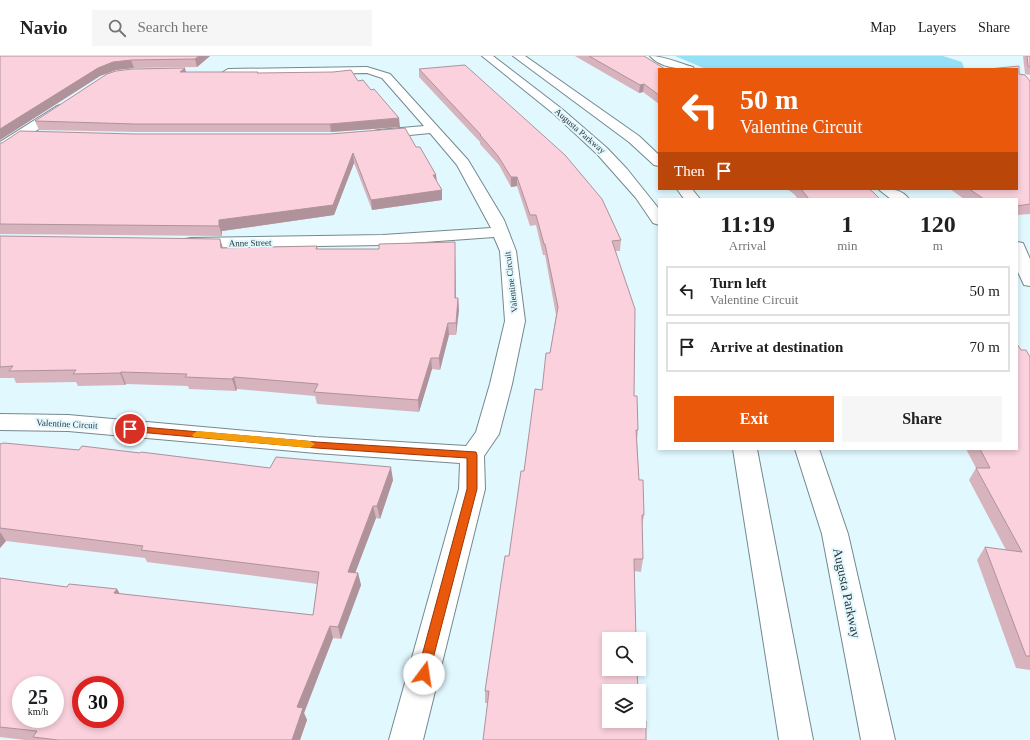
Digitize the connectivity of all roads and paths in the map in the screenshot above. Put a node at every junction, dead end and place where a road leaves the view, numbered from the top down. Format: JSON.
{"nodes":[{"id":1,"x":488,"y":56,"type":"edge"},
{"id":2,"x":518,"y":56,"type":"edge"},
{"id":3,"x":656,"y":56,"type":"edge"},
{"id":4,"x":686,"y":68,"type":"edge"},
{"id":5,"x":218,"y":72,"type":"edge"},
{"id":6,"x":73,"y":101,"type":"edge"},
{"id":7,"x":434,"y":129,"type":"junction"},
{"id":8,"x":22,"y":135,"type":"junction"},
{"id":9,"x":370,"y":135,"type":"edge"},
{"id":10,"x":45,"y":136,"type":"edge"},
{"id":11,"x":0,"y":148,"type":"edge"},
{"id":12,"x":658,"y":161,"type":"edge"},
{"id":13,"x":685,"y":190,"type":"edge"},
{"id":14,"x":887,"y":190,"type":"edge"},
{"id":15,"x":691,"y":198,"type":"edge"},
{"id":16,"x":899,"y":198,"type":"edge"},
{"id":17,"x":658,"y":219,"type":"edge"},
{"id":18,"x":500,"y":232,"type":"junction"},
{"id":19,"x":172,"y":242,"type":"edge"},
{"id":20,"x":1018,"y":247,"type":"edge"},
{"id":21,"x":1030,"y":247,"type":"edge"},
{"id":22,"x":1018,"y":250,"type":"edge"},
{"id":23,"x":1030,"y":281,"type":"edge"},
{"id":24,"x":0,"y":422,"type":"edge"},
{"id":25,"x":745,"y":450,"type":"edge"},
{"id":26,"x":807,"y":450,"type":"edge"},
{"id":27,"x":472,"y":455,"type":"junction"},
{"id":28,"x":406,"y":740,"type":"edge"},
{"id":29,"x":796,"y":740,"type":"edge"},
{"id":30,"x":878,"y":740,"type":"edge"}],
"edges":[{"from":1,"to":17,"type":"street","name":"Augusta Parkway"},
{"from":2,"to":12,"type":"street"},
{"from":3,"to":4,"type":"street"},
{"from":5,"to":7,"type":"street","name":"Valentine Circuit"},
{"from":6,"to":8,"type":"street"},
{"from":7,"to":9,"type":"street"},
{"from":7,"to":18,"type":"street","name":"Valentine Circuit"},
{"from":8,"to":10,"type":"street"},
{"from":8,"to":11,"type":"street"},
{"from":13,"to":15,"type":"street"},
{"from":14,"to":16,"type":"street"},
{"from":18,"to":19,"type":"street","name":"Anne Street"},
{"from":18,"to":27,"type":"street","name":"Valentine Circuit"},
{"from":20,"to":21,"type":"street"},
{"from":22,"to":23,"type":"street"},
{"from":24,"to":27,"type":"street","name":"Valentine Circuit"},
{"from":25,"to":29,"type":"street"},
{"from":26,"to":30,"type":"street","name":"Augusta Parkway"},
{"from":27,"to":28,"type":"street"}]}
